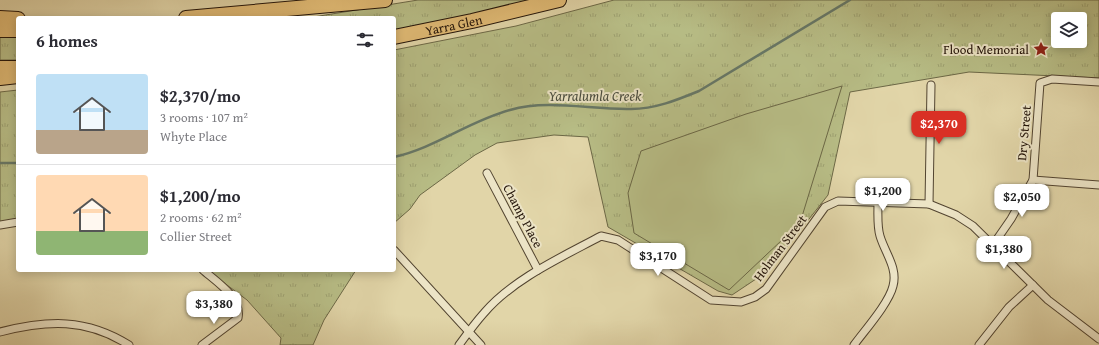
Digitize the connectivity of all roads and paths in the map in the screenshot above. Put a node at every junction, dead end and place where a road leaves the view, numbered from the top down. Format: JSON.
{"nodes":[{"id":1,"x":385,"y":0,"type":"edge"},
{"id":2,"x":388,"y":0,"type":"edge"},
{"id":3,"x":559,"y":0,"type":"edge"},
{"id":4,"x":208,"y":16,"type":"edge"},
{"id":5,"x":268,"y":16,"type":"edge"},
{"id":6,"x":0,"y":18,"type":"edge"},
{"id":7,"x":16,"y":19,"type":"edge"},
{"id":8,"x":0,"y":30,"type":"edge"},
{"id":9,"x":16,"y":30,"type":"edge"},
{"id":10,"x":396,"y":37,"type":"edge"},
{"id":11,"x":0,"y":68,"type":"edge"},
{"id":12,"x":16,"y":68,"type":"edge"},
{"id":13,"x":16,"y":76,"type":"edge"},
{"id":14,"x":0,"y":78,"type":"edge"},
{"id":15,"x":1099,"y":82,"type":"edge"},
{"id":16,"x":931,"y":85,"type":"dead end"},
{"id":17,"x":487,"y":173,"type":"dead end"},
{"id":18,"x":1033,"y":180,"type":"junction"},
{"id":19,"x":1099,"y":185,"type":"edge"},
{"id":20,"x":878,"y":203,"type":"junction"},
{"id":21,"x":928,"y":204,"type":"junction"},
{"id":22,"x":16,"y":222,"type":"edge"},
{"id":23,"x":0,"y":225,"type":"edge"},
{"id":24,"x":992,"y":245,"type":"junction"},
{"id":25,"x":396,"y":252,"type":"edge"},
{"id":26,"x":538,"y":270,"type":"junction"},
{"id":27,"x":205,"y":272,"type":"edge"},
{"id":28,"x":1033,"y":285,"type":"junction"},
{"id":29,"x":0,"y":332,"type":"edge"},
{"id":30,"x":469,"y":332,"type":"junction"},
{"id":31,"x":1099,"y":339,"type":"edge"},
{"id":32,"x":129,"y":345,"type":"edge"},
{"id":33,"x":202,"y":345,"type":"edge"},
{"id":34,"x":459,"y":345,"type":"edge"},
{"id":35,"x":481,"y":345,"type":"edge"},
{"id":36,"x":854,"y":345,"type":"edge"},
{"id":37,"x":979,"y":345,"type":"edge"}],
"edges":[{"from":1,"to":4,"type":"highway"},
{"from":2,"to":5,"type":"highway"},
{"from":3,"to":10,"type":"highway","name":"Yarra Glen"},
{"from":6,"to":7,"type":"highway"},
{"from":8,"to":9,"type":"highway"},
{"from":11,"to":12,"type":"highway"},
{"from":13,"to":14,"type":"highway"},
{"from":15,"to":18,"type":"street","name":"Dry Street"},
{"from":16,"to":21,"type":"street"},
{"from":17,"to":26,"type":"street","name":"Champ Place"},
{"from":18,"to":19,"type":"street"},
{"from":18,"to":24,"type":"street","name":"Dry Street"},
{"from":20,"to":21,"type":"street","name":"Holman Street"},
{"from":20,"to":26,"type":"street","name":"Holman Street"},
{"from":20,"to":36,"type":"street"},
{"from":21,"to":24,"type":"street","name":"Holman Street"},
{"from":22,"to":23,"type":"street"},
{"from":24,"to":28,"type":"street","name":"Holman Street"},
{"from":25,"to":30,"type":"street"},
{"from":26,"to":30,"type":"street","name":"Holman Street"},
{"from":27,"to":33,"type":"street"},
{"from":28,"to":31,"type":"street","name":"Holman Street"},
{"from":28,"to":37,"type":"street"},
{"from":29,"to":32,"type":"street"},
{"from":30,"to":34,"type":"street","name":"Holman Street"},
{"from":30,"to":35,"type":"street"}]}
